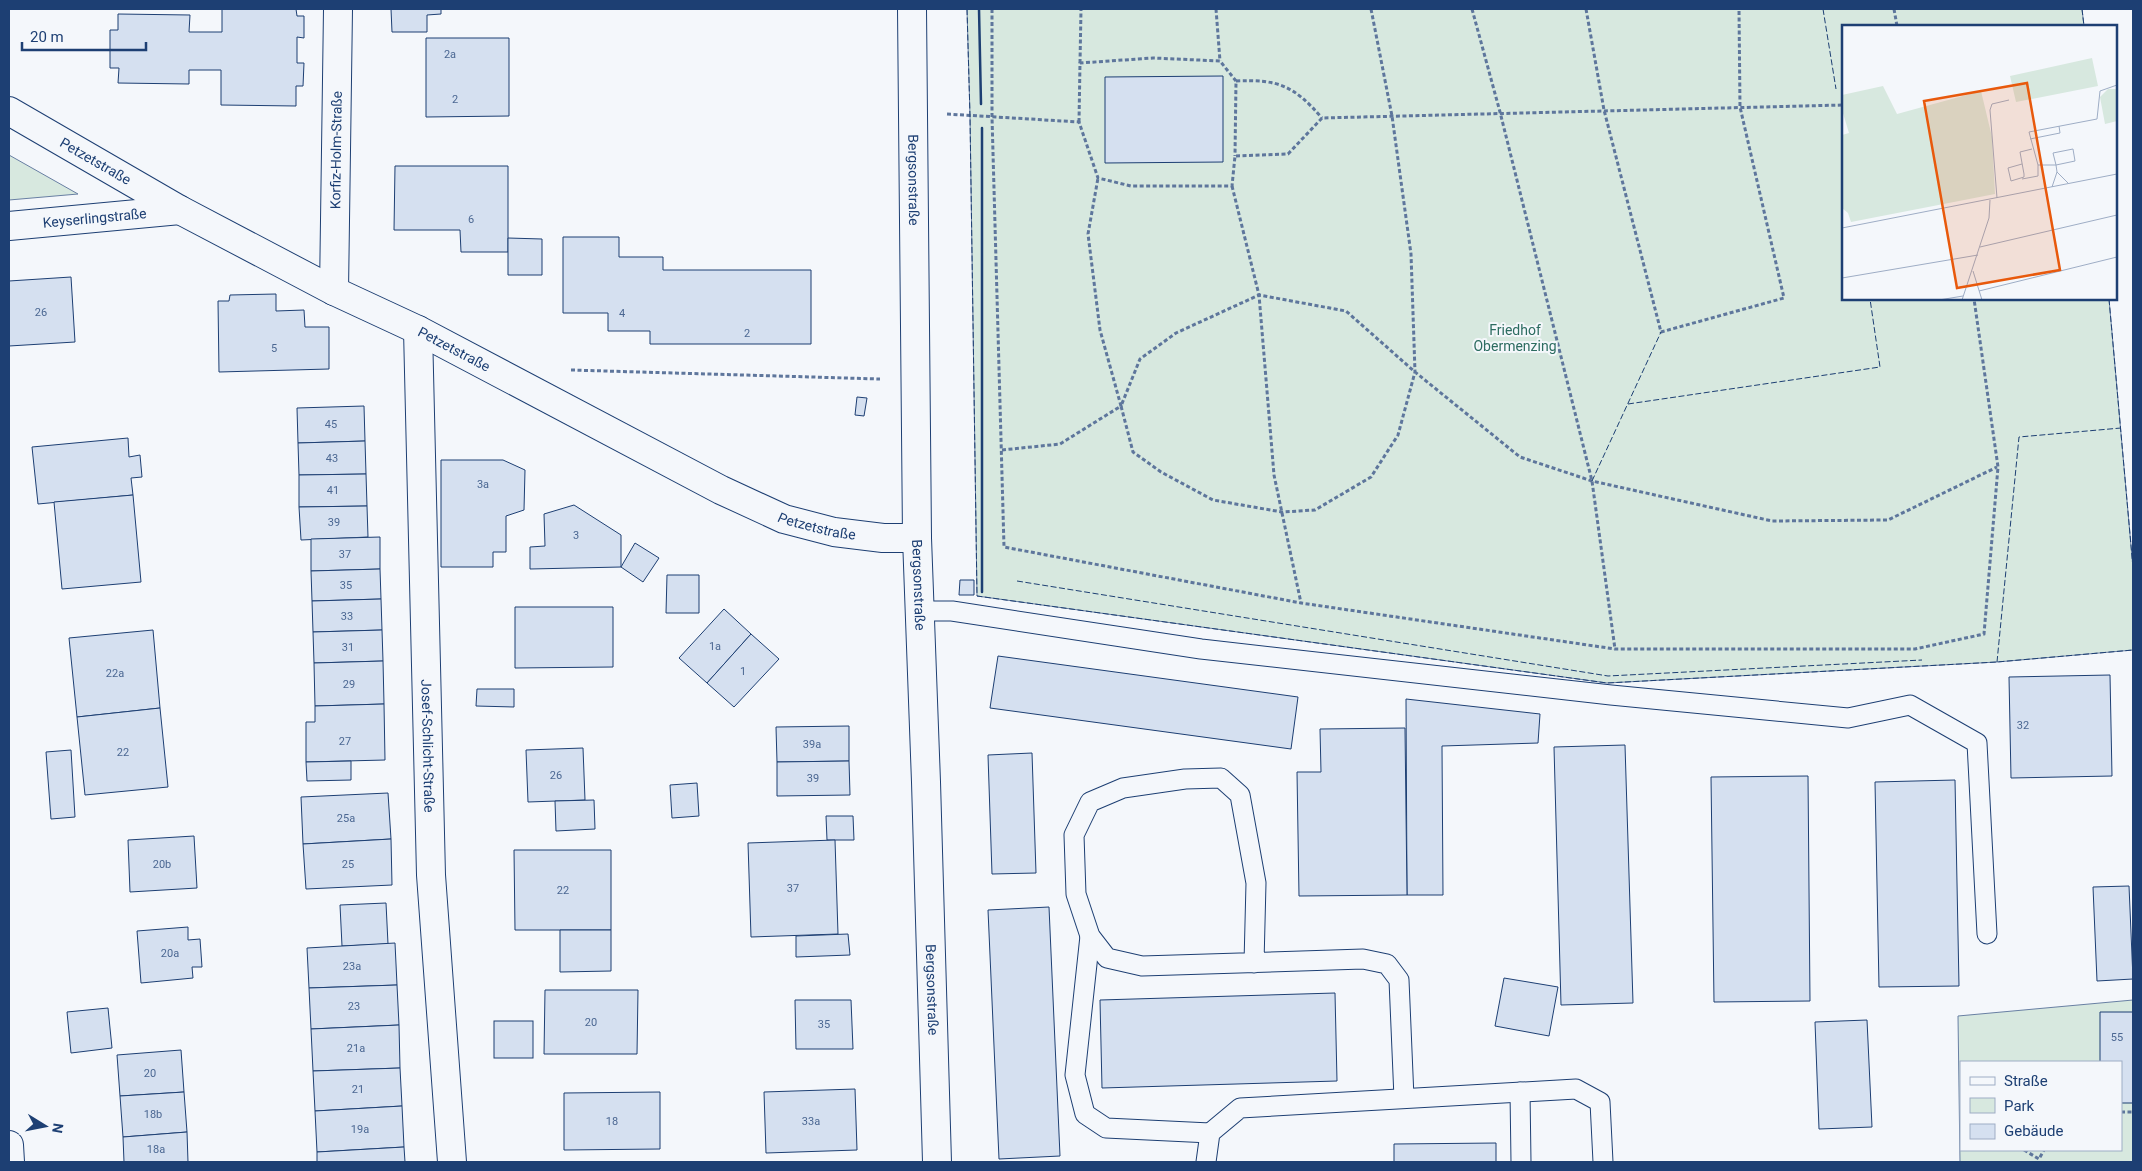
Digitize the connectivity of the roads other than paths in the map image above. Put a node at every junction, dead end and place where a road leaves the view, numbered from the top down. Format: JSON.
{"nodes":[{"id":1,"x":338,"y":9,"type":"edge"},
{"id":2,"x":912,"y":9,"type":"edge"},
{"id":3,"x":9,"y":111,"type":"edge"},
{"id":4,"x":180,"y":210,"type":"junction"},
{"id":5,"x":9,"y":226,"type":"edge"},
{"id":6,"x":334,"y":291,"type":"junction"},
{"id":7,"x":418,"y":330,"type":"junction"},
{"id":8,"x":917,"y":538,"type":"junction"},
{"id":9,"x":920,"y":611,"type":"junction"},
{"id":10,"x":1987,"y":934,"type":"dead end"},
{"id":11,"x":1090,"y":936,"type":"junction"},
{"id":12,"x":1254,"y":962,"type":"junction"},
{"id":13,"x":1520,"y":1092,"type":"junction"},
{"id":14,"x":1404,"y":1098,"type":"junction"},
{"id":15,"x":1210,"y":1133,"type":"junction"},
{"id":16,"x":9,"y":1145,"type":"edge"},
{"id":17,"x":10,"y":1162,"type":"edge"},
{"id":18,"x":452,"y":1162,"type":"edge"},
{"id":19,"x":937,"y":1162,"type":"edge"},
{"id":20,"x":1206,"y":1162,"type":"edge"},
{"id":21,"x":1521,"y":1162,"type":"edge"},
{"id":22,"x":1603,"y":1162,"type":"edge"}],
"edges":[{"from":1,"to":6,"type":"street","name":"Korfiz-Holm-Straße"},
{"from":2,"to":8,"type":"street","name":"Bergsonstraße"},
{"from":3,"to":4,"type":"street","name":"Petzetstraße"},
{"from":4,"to":5,"type":"street","name":"Keyserlingstraße"},
{"from":4,"to":6,"type":"street","name":"Petzetstraße"},
{"from":6,"to":7,"type":"street","name":"Petzetstraße"},
{"from":7,"to":8,"type":"street","name":"Petzetstraße"},
{"from":7,"to":18,"type":"street","name":"Josef-Schlicht-Straße"},
{"from":8,"to":9,"type":"street","name":"Bergsonstraße"},
{"from":9,"to":10,"type":"lane"},
{"from":9,"to":19,"type":"street","name":"Bergsonstraße"},
{"from":11,"to":12,"type":"lane"},
{"from":11,"to":12,"type":"lane"},
{"from":11,"to":15,"type":"lane"},
{"from":12,"to":14,"type":"lane"},
{"from":13,"to":14,"type":"lane"},
{"from":13,"to":21,"type":"lane"},
{"from":13,"to":22,"type":"lane"},
{"from":14,"to":15,"type":"lane"},
{"from":15,"to":20,"type":"lane"},
{"from":16,"to":17,"type":"street"}]}
